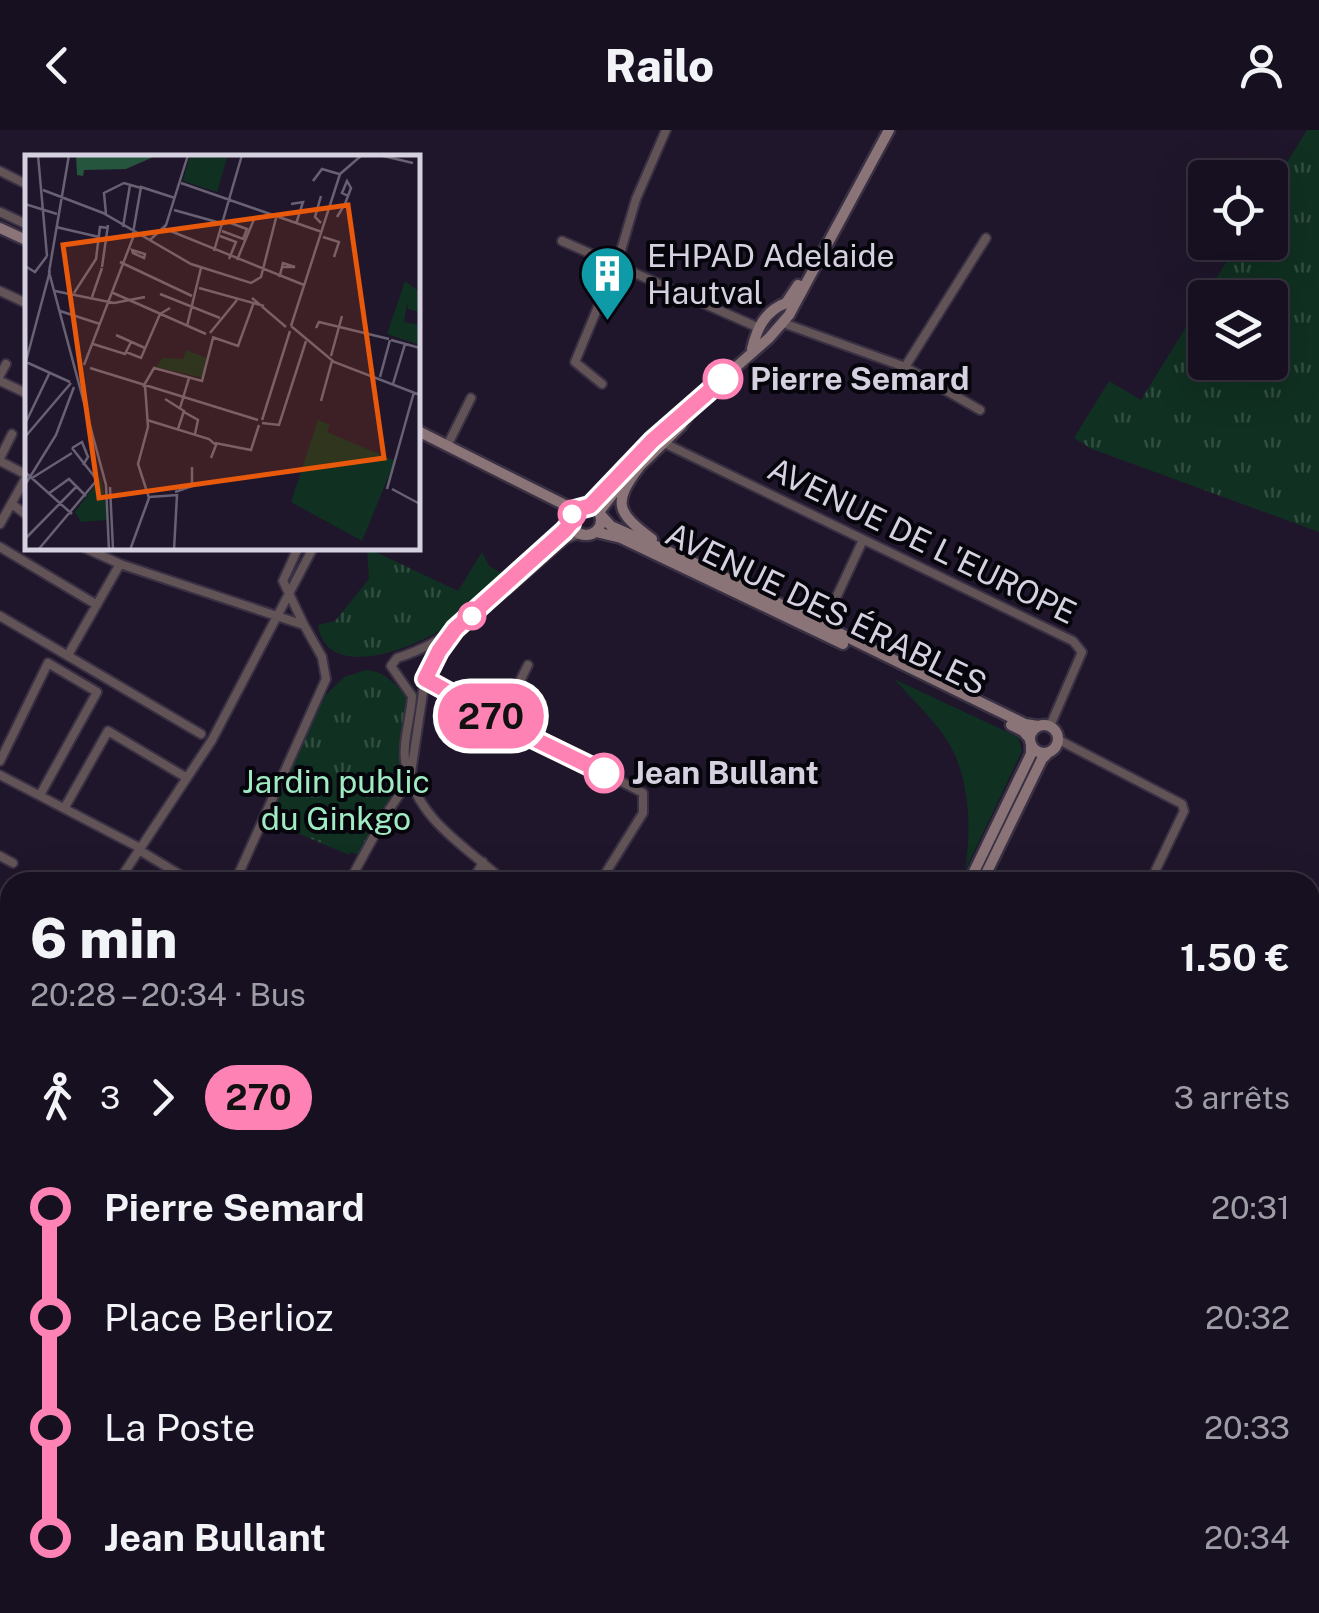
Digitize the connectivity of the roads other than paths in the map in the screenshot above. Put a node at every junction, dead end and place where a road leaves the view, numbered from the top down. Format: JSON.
{"nodes":[{"id":1,"x":666,"y":130,"type":"edge"},
{"id":2,"x":886,"y":130,"type":"edge"},
{"id":3,"x":1,"y":174,"type":"edge"},
{"id":4,"x":25,"y":184,"type":"edge"},
{"id":5,"x":0,"y":212,"type":"edge"},
{"id":6,"x":25,"y":224,"type":"edge"},
{"id":7,"x":0,"y":228,"type":"edge"},
{"id":8,"x":986,"y":238,"type":"dead end"},
{"id":9,"x":25,"y":240,"type":"edge"},
{"id":10,"x":562,"y":241,"type":"dead end"},
{"id":11,"x":616,"y":264,"type":"junction"},
{"id":12,"x":0,"y":291,"type":"edge"},
{"id":13,"x":25,"y":303,"type":"edge"},
{"id":14,"x":788,"y":306,"type":"junction"},
{"id":15,"x":782,"y":323,"type":"junction"},
{"id":16,"x":760,"y":333,"type":"junction"},
{"id":17,"x":6,"y":364,"type":"dead end"},
{"id":18,"x":905,"y":367,"type":"junction"},
{"id":19,"x":0,"y":378,"type":"edge"},
{"id":20,"x":602,"y":384,"type":"dead end"},
{"id":21,"x":25,"y":392,"type":"edge"},
{"id":22,"x":471,"y":398,"type":"dead end"},
{"id":23,"x":692,"y":408,"type":"junction"},
{"id":24,"x":980,"y":410,"type":"dead end"},
{"id":25,"x":420,"y":433,"type":"edge"},
{"id":26,"x":12,"y":434,"type":"dead end"},
{"id":27,"x":664,"y":443,"type":"junction"},
{"id":28,"x":447,"y":446,"type":"junction"},
{"id":29,"x":0,"y":459,"type":"edge"},
{"id":30,"x":640,"y":466,"type":"junction"},
{"id":31,"x":25,"y":473,"type":"edge"},
{"id":32,"x":25,"y":478,"type":"edge"},
{"id":33,"x":12,"y":504,"type":"junction"},
{"id":34,"x":575,"y":510,"type":"junction"},
{"id":35,"x":597,"y":511,"type":"junction"},
{"id":36,"x":25,"y":514,"type":"edge"},
{"id":37,"x":571,"y":523,"type":"junction"},
{"id":38,"x":0,"y":524,"type":"edge"},
{"id":39,"x":596,"y":532,"type":"junction"},
{"id":40,"x":579,"y":534,"type":"junction"},
{"id":41,"x":863,"y":540,"type":"junction"},
{"id":42,"x":0,"y":548,"type":"edge"},
{"id":43,"x":88,"y":550,"type":"edge"},
{"id":44,"x":297,"y":550,"type":"edge"},
{"id":45,"x":312,"y":550,"type":"edge"},
{"id":46,"x":120,"y":564,"type":"junction"},
{"id":47,"x":706,"y":568,"type":"junction"},
{"id":48,"x":289,"y":597,"type":"junction"},
{"id":49,"x":97,"y":605,"type":"junction"},
{"id":50,"x":474,"y":615,"type":"junction"},
{"id":51,"x":0,"y":616,"type":"edge"},
{"id":52,"x":277,"y":616,"type":"junction"},
{"id":53,"x":304,"y":624,"type":"junction"},
{"id":54,"x":823,"y":626,"type":"junction"},
{"id":55,"x":455,"y":629,"type":"junction"},
{"id":56,"x":68,"y":655,"type":"junction"},
{"id":57,"x":528,"y":665,"type":"dead end"},
{"id":58,"x":425,"y":679,"type":"junction"},
{"id":59,"x":404,"y":684,"type":"junction"},
{"id":60,"x":500,"y":721,"type":"junction"},
{"id":61,"x":1044,"y":726,"type":"junction"},
{"id":62,"x":201,"y":734,"type":"dead end"},
{"id":63,"x":1058,"y":740,"type":"junction"},
{"id":64,"x":1030,"y":743,"type":"junction"},
{"id":65,"x":1048,"y":753,"type":"junction"},
{"id":66,"x":0,"y":761,"type":"edge"},
{"id":67,"x":3,"y":776,"type":"edge"},
{"id":68,"x":411,"y":777,"type":"junction"},
{"id":69,"x":187,"y":778,"type":"junction"},
{"id":70,"x":0,"y":790,"type":"edge"},
{"id":71,"x":40,"y":794,"type":"junction"},
{"id":72,"x":64,"y":807,"type":"junction"},
{"id":73,"x":140,"y":849,"type":"junction"},
{"id":74,"x":0,"y":856,"type":"edge"},
{"id":75,"x":483,"y":862,"type":"junction"},
{"id":76,"x":14,"y":863,"type":"dead end"},
{"id":77,"x":125,"y":872,"type":"edge"},
{"id":78,"x":176,"y":872,"type":"edge"},
{"id":79,"x":239,"y":872,"type":"edge"},
{"id":80,"x":354,"y":872,"type":"edge"},
{"id":81,"x":478,"y":872,"type":"edge"},
{"id":82,"x":494,"y":872,"type":"edge"},
{"id":83,"x":606,"y":872,"type":"edge"},
{"id":84,"x":974,"y":872,"type":"edge"},
{"id":85,"x":987,"y":872,"type":"edge"},
{"id":86,"x":1155,"y":872,"type":"edge"}],
"edges":[{"from":1,"to":11,"type":"street"},
{"from":2,"to":14,"type":"main road"},
{"from":3,"to":4,"type":"street"},
{"from":5,"to":6,"type":"street"},
{"from":7,"to":9,"type":"main road"},
{"from":8,"to":18,"type":"street"},
{"from":10,"to":11,"type":"street"},
{"from":11,"to":16,"type":"street"},
{"from":11,"to":20,"type":"street"},
{"from":12,"to":13,"type":"street"},
{"from":14,"to":15,"type":"main road"},
{"from":14,"to":16,"type":"main road"},
{"from":15,"to":16,"type":"main road"},
{"from":15,"to":18,"type":"street"},
{"from":16,"to":23,"type":"main road"},
{"from":17,"to":19,"type":"street"},
{"from":18,"to":24,"type":"street"},
{"from":19,"to":21,"type":"street"},
{"from":22,"to":28,"type":"street"},
{"from":23,"to":27,"type":"main road"},
{"from":23,"to":35,"type":"main road"},
{"from":25,"to":28,"type":"main road"},
{"from":26,"to":29,"type":"street"},
{"from":27,"to":30,"type":"main road"},
{"from":27,"to":41,"type":"street","name":"AVENUE DE L'EUROPE"},
{"from":28,"to":34,"type":"main road"},
{"from":29,"to":31,"type":"street"},
{"from":30,"to":35,"type":"main road"},
{"from":30,"to":47,"type":"main road","name":"AVENUE DES ÉRABLES"},
{"from":32,"to":33,"type":"street"},
{"from":33,"to":36,"type":"street"},
{"from":33,"to":38,"type":"street"},
{"from":34,"to":35,"type":"main road"},
{"from":34,"to":37,"type":"main road"},
{"from":35,"to":39,"type":"main road"},
{"from":35,"to":47,"type":"main road","name":"AVENUE DES ÉRABLES"},
{"from":37,"to":40,"type":"main road"},
{"from":37,"to":50,"type":"street"},
{"from":39,"to":40,"type":"main road"},
{"from":39,"to":64,"type":"main road","name":"AVENUE DES ÉRABLES"},
{"from":40,"to":50,"type":"street"},
{"from":41,"to":54,"type":"street"},
{"from":41,"to":61,"type":"street","name":"AVENUE DE L'EUROPE"},
{"from":42,"to":49,"type":"street"},
{"from":43,"to":46,"type":"street"},
{"from":44,"to":48,"type":"street"},
{"from":45,"to":48,"type":"street"},
{"from":46,"to":49,"type":"street"},
{"from":46,"to":52,"type":"street"},
{"from":47,"to":54,"type":"main road","name":"AVENUE DES ÉRABLES"},
{"from":48,"to":52,"type":"street"},
{"from":48,"to":53,"type":"street"},
{"from":49,"to":56,"type":"street"},
{"from":50,"to":55,"type":"street"},
{"from":51,"to":56,"type":"street"},
{"from":52,"to":53,"type":"street"},
{"from":52,"to":69,"type":"street"},
{"from":53,"to":79,"type":"street"},
{"from":54,"to":61,"type":"main road","name":"AVENUE DES ÉRABLES"},
{"from":55,"to":58,"type":"street"},
{"from":55,"to":59,"type":"street"},
{"from":56,"to":62,"type":"street"},
{"from":57,"to":60,"type":"street"},
{"from":58,"to":59,"type":"street"},
{"from":58,"to":60,"type":"street"},
{"from":58,"to":68,"type":"street"},
{"from":59,"to":68,"type":"street"},
{"from":60,"to":83,"type":"street"},
{"from":61,"to":63,"type":"main road"},
{"from":61,"to":64,"type":"main road"},
{"from":63,"to":65,"type":"main road"},
{"from":63,"to":86,"type":"street"},
{"from":64,"to":65,"type":"main road"},
{"from":64,"to":84,"type":"main road"},
{"from":65,"to":85,"type":"main road"},
{"from":66,"to":71,"type":"street"},
{"from":67,"to":70,"type":"street"},
{"from":67,"to":71,"type":"street"},
{"from":68,"to":75,"type":"street"},
{"from":68,"to":80,"type":"street"},
{"from":69,"to":72,"type":"street"},
{"from":69,"to":73,"type":"street"},
{"from":71,"to":72,"type":"street"},
{"from":72,"to":73,"type":"street"},
{"from":73,"to":77,"type":"street"},
{"from":73,"to":78,"type":"street"},
{"from":74,"to":76,"type":"street"},
{"from":75,"to":81,"type":"street"},
{"from":75,"to":82,"type":"street"}]}
